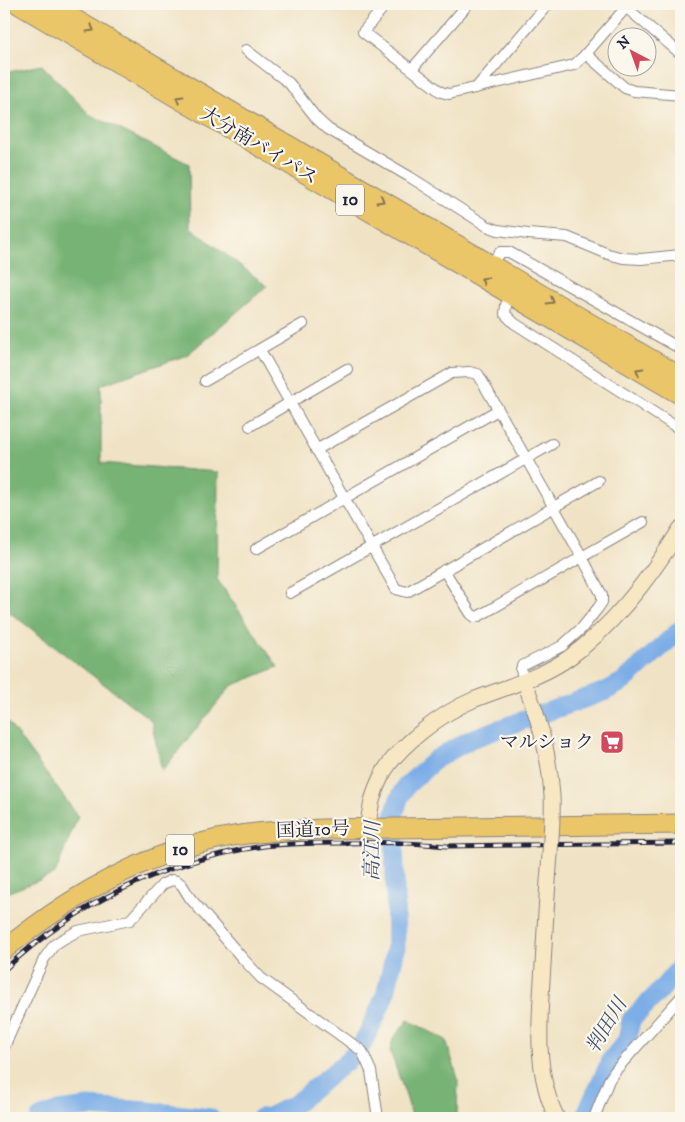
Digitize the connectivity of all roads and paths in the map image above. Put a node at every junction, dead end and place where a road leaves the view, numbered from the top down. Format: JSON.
{"nodes":[{"id":1,"x":18,"y":4,"type":"edge"},
{"id":2,"x":48,"y":4,"type":"edge"},
{"id":3,"x":468,"y":4,"type":"edge"},
{"id":4,"x":548,"y":4,"type":"edge"},
{"id":5,"x":626,"y":5,"type":"edge"},
{"id":6,"x":380,"y":6,"type":"edge"},
{"id":7,"x":246,"y":50,"type":"dead end"},
{"id":8,"x":586,"y":54,"type":"junction"},
{"id":9,"x":681,"y":54,"type":"edge"},
{"id":10,"x":412,"y":69,"type":"junction"},
{"id":11,"x":476,"y":88,"type":"junction"},
{"id":12,"x":681,"y":95,"type":"edge"},
{"id":13,"x":681,"y":255,"type":"edge"},
{"id":14,"x":491,"y":265,"type":"junction"},
{"id":15,"x":510,"y":295,"type":"junction"},
{"id":16,"x":303,"y":324,"type":"dead end"},
{"id":17,"x":681,"y":349,"type":"edge"},
{"id":18,"x":260,"y":350,"type":"junction"},
{"id":19,"x":347,"y":369,"type":"dead end"},
{"id":20,"x":681,"y":377,"type":"edge"},
{"id":21,"x":205,"y":381,"type":"dead end"},
{"id":22,"x":681,"y":395,"type":"edge"},
{"id":23,"x":290,"y":403,"type":"junction"},
{"id":24,"x":498,"y":410,"type":"junction"},
{"id":25,"x":250,"y":426,"type":"dead end"},
{"id":26,"x":681,"y":430,"type":"edge"},
{"id":27,"x":552,"y":444,"type":"dead end"},
{"id":28,"x":316,"y":450,"type":"junction"},
{"id":29,"x":526,"y":460,"type":"junction"},
{"id":30,"x":599,"y":481,"type":"dead end"},
{"id":31,"x":344,"y":498,"type":"junction"},
{"id":32,"x":554,"y":507,"type":"junction"},
{"id":33,"x":643,"y":522,"type":"dead end"},
{"id":34,"x":681,"y":528,"type":"edge"},
{"id":35,"x":372,"y":547,"type":"junction"},
{"id":36,"x":256,"y":550,"type":"dead end"},
{"id":37,"x":582,"y":557,"type":"junction"},
{"id":38,"x":444,"y":570,"type":"junction"},
{"id":39,"x":290,"y":593,"type":"dead end"},
{"id":40,"x":526,"y":686,"type":"junction"},
{"id":41,"x":681,"y":824,"type":"edge"},
{"id":42,"x":375,"y":829,"type":"junction"},
{"id":43,"x":4,"y":950,"type":"edge"},
{"id":44,"x":681,"y":997,"type":"edge"},
{"id":45,"x":4,"y":1046,"type":"edge"},
{"id":46,"x":556,"y":1117,"type":"edge"},
{"id":47,"x":378,"y":1118,"type":"edge"},
{"id":48,"x":594,"y":1118,"type":"edge"}],
"edges":[{"from":15,"to":1,"type":"highway","name":"大分南バイパス","number":"10","one_way":true},
{"from":2,"to":14,"type":"highway","name":"大分南バイパス","number":"10","one_way":true},
{"from":3,"to":10,"type":"street"},
{"from":4,"to":11,"type":"street"},
{"from":5,"to":8,"type":"street"},
{"from":5,"to":9,"type":"street"},
{"from":6,"to":10,"type":"street"},
{"from":7,"to":13,"type":"street"},
{"from":8,"to":11,"type":"street"},
{"from":8,"to":12,"type":"street"},
{"from":10,"to":11,"type":"street"},
{"from":14,"to":17,"type":"street"},
{"from":14,"to":20,"type":"highway","name":"大分南バイパス","number":"10","one_way":true},
{"from":22,"to":15,"type":"highway","name":"大分南バイパス","number":"10","one_way":true},
{"from":15,"to":26,"type":"street"},
{"from":16,"to":18,"type":"street"},
{"from":18,"to":21,"type":"street"},
{"from":18,"to":23,"type":"street"},
{"from":19,"to":23,"type":"street"},
{"from":23,"to":25,"type":"street"},
{"from":23,"to":28,"type":"street"},
{"from":24,"to":28,"type":"street"},
{"from":24,"to":29,"type":"street"},
{"from":24,"to":31,"type":"street"},
{"from":27,"to":29,"type":"street"},
{"from":28,"to":31,"type":"street"},
{"from":29,"to":32,"type":"street"},
{"from":29,"to":35,"type":"street"},
{"from":30,"to":32,"type":"street"},
{"from":31,"to":35,"type":"street"},
{"from":31,"to":36,"type":"street"},
{"from":32,"to":37,"type":"street"},
{"from":32,"to":38,"type":"street"},
{"from":33,"to":37,"type":"street"},
{"from":34,"to":40,"type":"street"},
{"from":35,"to":38,"type":"street"},
{"from":35,"to":39,"type":"street"},
{"from":37,"to":38,"type":"street"},
{"from":37,"to":40,"type":"street"},
{"from":40,"to":42,"type":"street"},
{"from":40,"to":46,"type":"street","bridge":true},
{"from":41,"to":42,"type":"highway","name":"国道10号","number":"10"},
{"from":42,"to":43,"type":"highway","name":"国道10号","number":"10"},
{"from":44,"to":48,"type":"street"},
{"from":45,"to":47,"type":"street"}]}
